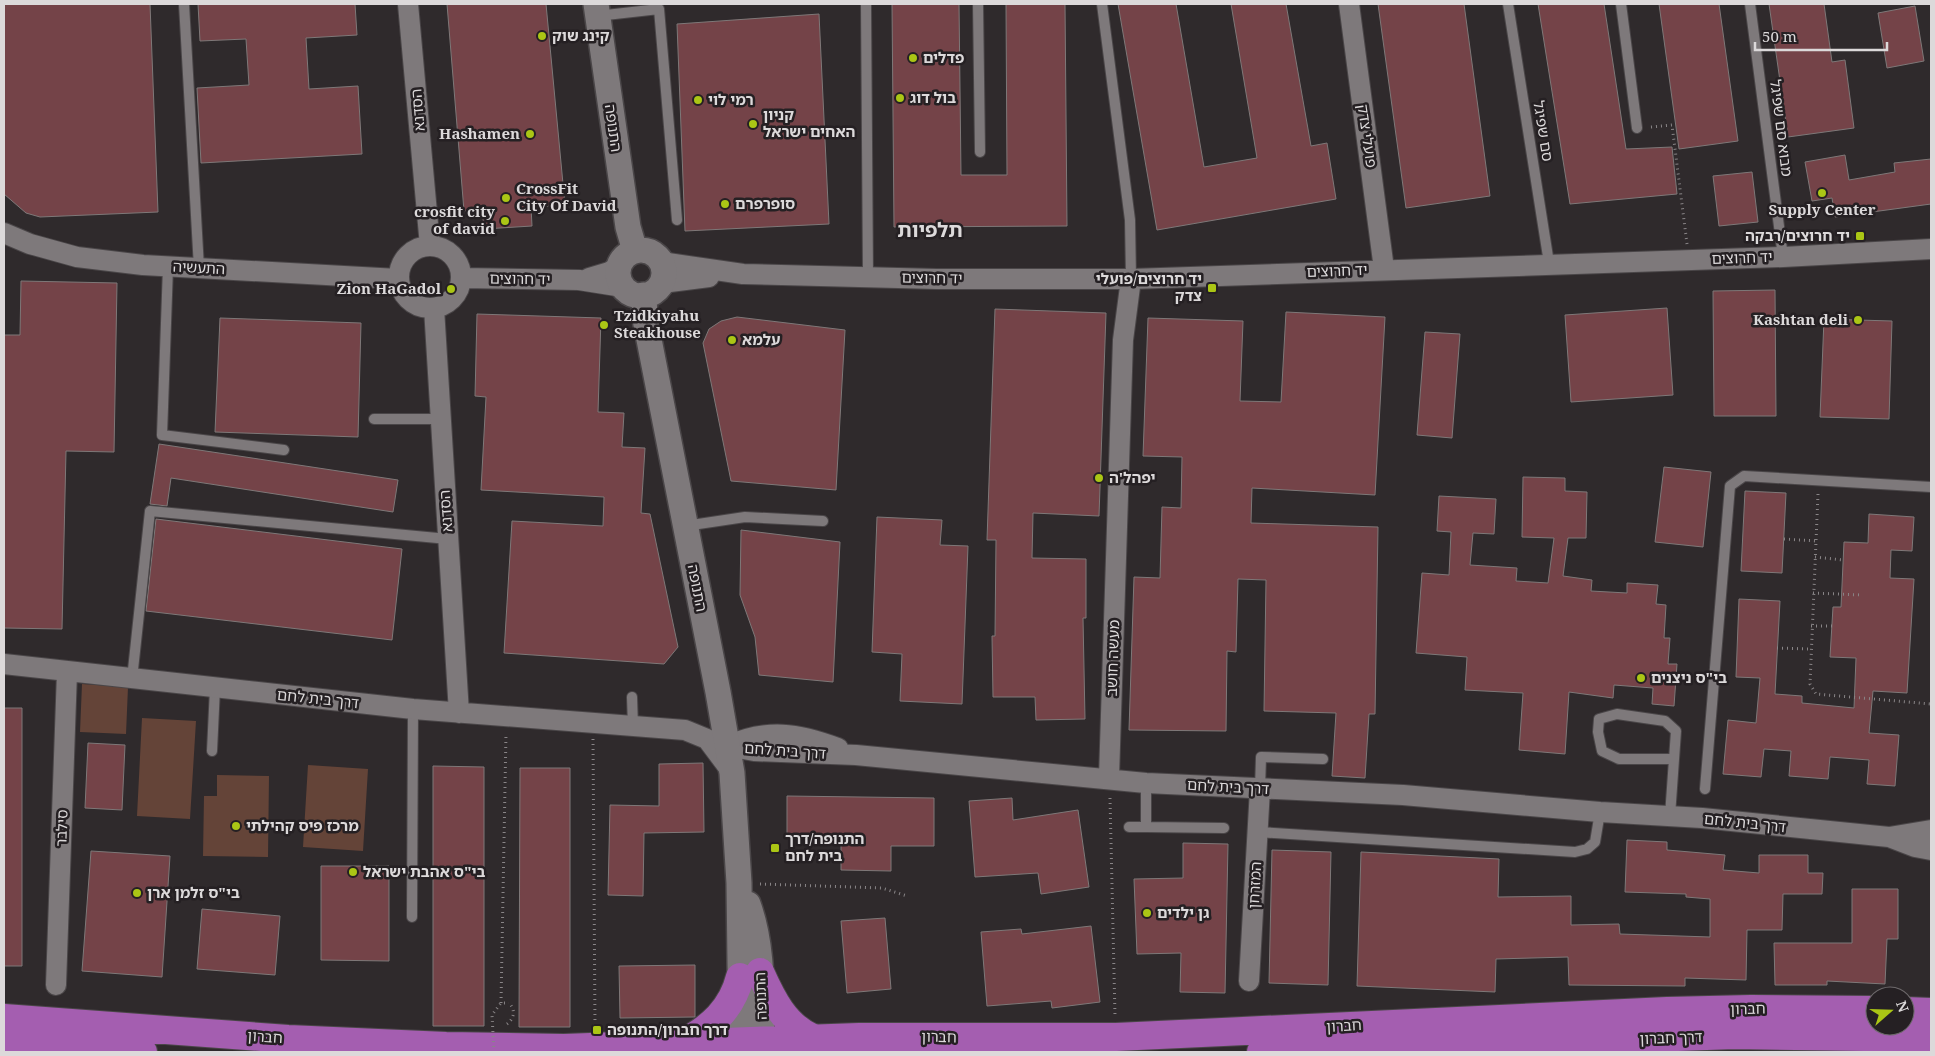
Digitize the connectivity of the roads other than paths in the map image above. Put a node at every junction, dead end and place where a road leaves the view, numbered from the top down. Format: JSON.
{"nodes":[{"id":1,"x":184,"y":4,"type":"edge"},
{"id":2,"x":408,"y":4,"type":"edge"},
{"id":3,"x":866,"y":4,"type":"edge"},
{"id":4,"x":978,"y":4,"type":"edge"},
{"id":5,"x":1102,"y":4,"type":"edge"},
{"id":6,"x":1349,"y":4,"type":"edge"},
{"id":7,"x":1508,"y":4,"type":"edge"},
{"id":8,"x":1621,"y":4,"type":"edge"},
{"id":9,"x":1750,"y":4,"type":"edge"},
{"id":10,"x":596,"y":10,"type":"edge"},
{"id":11,"x":1638,"y":128,"type":"road end"},
{"id":12,"x":980,"y":152,"type":"dead end"},
{"id":13,"x":677,"y":220,"type":"dead end"},
{"id":14,"x":4,"y":233,"type":"edge"},
{"id":15,"x":430,"y":246,"type":"junction"},
{"id":16,"x":1931,"y":249,"type":"edge"},
{"id":17,"x":1783,"y":257,"type":"junction"},
{"id":18,"x":1548,"y":264,"type":"junction"},
{"id":19,"x":168,"y":267,"type":"junction"},
{"id":20,"x":199,"y":268,"type":"junction"},
{"id":21,"x":1384,"y":269,"type":"junction"},
{"id":22,"x":641,"y":274,"type":"junction"},
{"id":23,"x":868,"y":277,"type":"junction"},
{"id":24,"x":461,"y":278,"type":"junction"},
{"id":25,"x":398,"y":279,"type":"junction"},
{"id":26,"x":1131,"y":279,"type":"junction"},
{"id":27,"x":434,"y":308,"type":"junction"},
{"id":28,"x":374,"y":419,"type":"dead end"},
{"id":29,"x":440,"y":419,"type":"junction"},
{"id":30,"x":284,"y":450,"type":"dead end"},
{"id":31,"x":1931,"y":487,"type":"edge"},
{"id":32,"x":824,"y":521,"type":"dead end"},
{"id":33,"x":684,"y":526,"type":"junction"},
{"id":34,"x":448,"y":539,"type":"junction"},
{"id":35,"x":4,"y":664,"type":"edge"},
{"id":36,"x":67,"y":672,"type":"junction"},
{"id":37,"x":132,"y":679,"type":"junction"},
{"id":38,"x":215,"y":688,"type":"junction"},
{"id":39,"x":632,"y":697,"type":"dead end"},
{"id":40,"x":413,"y":709,"type":"junction"},
{"id":41,"x":459,"y":713,"type":"junction"},
{"id":42,"x":633,"y":727,"type":"junction"},
{"id":43,"x":728,"y":746,"type":"junction"},
{"id":44,"x":212,"y":751,"type":"dead end"},
{"id":45,"x":1323,"y":759,"type":"dead end"},
{"id":46,"x":1674,"y":759,"type":"junction"},
{"id":47,"x":732,"y":773,"type":"junction"},
{"id":48,"x":1109,"y":777,"type":"junction"},
{"id":49,"x":1146,"y":782,"type":"junction"},
{"id":50,"x":1260,"y":789,"type":"junction"},
{"id":51,"x":1706,"y":789,"type":"dead end"},
{"id":52,"x":1600,"y":812,"type":"junction"},
{"id":53,"x":1670,"y":816,"type":"junction"},
{"id":54,"x":1146,"y":826,"type":"junction"},
{"id":55,"x":1129,"y":827,"type":"dead end"},
{"id":56,"x":1224,"y":828,"type":"dead end"},
{"id":57,"x":1931,"y":830,"type":"edge"},
{"id":58,"x":1258,"y":832,"type":"junction"},
{"id":59,"x":1889,"y":837,"type":"junction"},
{"id":60,"x":1931,"y":850,"type":"edge"},
{"id":61,"x":412,"y":917,"type":"dead end"},
{"id":62,"x":750,"y":974,"type":"junction"},
{"id":63,"x":1249,"y":982,"type":"dead end"},
{"id":64,"x":56,"y":985,"type":"dead end"},
{"id":65,"x":1865,"y":1010,"type":"edge"},
{"id":66,"x":1915,"y":1011,"type":"edge"},
{"id":67,"x":1931,"y":1012,"type":"edge"},
{"id":68,"x":4,"y":1018,"type":"edge"},
{"id":69,"x":813,"y":1038,"type":"junction"},
{"id":70,"x":1931,"y":1038,"type":"edge"},
{"id":71,"x":4,"y":1044,"type":"edge"},
{"id":72,"x":681,"y":1044,"type":"junction"},
{"id":73,"x":752,"y":1047,"type":"edge"},
{"id":74,"x":1344,"y":1051,"type":"edge"},
{"id":75,"x":143,"y":1052,"type":"edge"},
{"id":76,"x":1262,"y":1052,"type":"edge"}],
"edges":[{"from":1,"to":20,"type":"lane"},
{"from":2,"to":15,"type":"street","name":"הסדנא"},
{"from":3,"to":23,"type":"lane"},
{"from":4,"to":12,"type":"lane"},
{"from":5,"to":26,"type":"lane"},
{"from":6,"to":21,"type":"street","name":"פועלי צדק"},
{"from":7,"to":18,"type":"lane","name":"סם שפיגל"},
{"from":8,"to":11,"type":"lane"},
{"from":9,"to":17,"type":"lane","name":"מבוא סם שפיגל"},
{"from":10,"to":13,"type":"lane"},
{"from":10,"to":22,"type":"street","name":"התנופה"},
{"from":14,"to":19,"type":"street","name":"התעשיה"},
{"from":15,"to":24,"type":"street"},
{"from":15,"to":25,"type":"street"},
{"from":16,"to":17,"type":"street","name":"יד חרוצים"},
{"from":17,"to":18,"type":"street","name":"יד חרוצים"},
{"from":18,"to":21,"type":"street","name":"יד חרוצים"},
{"from":19,"to":20,"type":"street","name":"התעשיה"},
{"from":19,"to":30,"type":"lane"},
{"from":20,"to":25,"type":"street","name":"התעשיה"},
{"from":21,"to":26,"type":"street","name":"יד חרוצים"},
{"from":22,"to":23,"type":"street","name":"יד חרוצים"},
{"from":22,"to":24,"type":"street","name":"יד חרוצים"},
{"from":22,"to":33,"type":"street","name":"התנופה"},
{"from":23,"to":26,"type":"street","name":"יד חרוצים"},
{"from":24,"to":27,"type":"street"},
{"from":25,"to":27,"type":"street"},
{"from":26,"to":48,"type":"street","name":"מעשה חושב"},
{"from":27,"to":29,"type":"street","name":"הסדנא"},
{"from":28,"to":29,"type":"lane"},
{"from":29,"to":34,"type":"street","name":"הסדנא"},
{"from":31,"to":51,"type":"lane"},
{"from":32,"to":33,"type":"lane"},
{"from":33,"to":43,"type":"street","name":"התנופה"},
{"from":34,"to":37,"type":"lane"},
{"from":34,"to":41,"type":"street","name":"הסדנא"},
{"from":35,"to":36,"type":"street","name":"דרך בית לחם"},
{"from":36,"to":37,"type":"street","name":"דרך בית לחם"},
{"from":36,"to":64,"type":"street","name":"סילבר"},
{"from":37,"to":38,"type":"street","name":"דרך בית לחם"},
{"from":38,"to":40,"type":"street","name":"דרך בית לחם"},
{"from":38,"to":44,"type":"lane"},
{"from":39,"to":42,"type":"lane"},
{"from":40,"to":41,"type":"street","name":"דרך בית לחם"},
{"from":40,"to":61,"type":"lane"},
{"from":41,"to":42,"type":"street","name":"דרך בית לחם"},
{"from":42,"to":47,"type":"street","name":"דרך בית לחם"},
{"from":43,"to":47,"type":"street","name":"התנופה"},
{"from":43,"to":48,"type":"street","name":"דרך בית לחם"},
{"from":45,"to":50,"type":"lane"},
{"from":46,"to":46,"type":"lane"},
{"from":46,"to":53,"type":"lane"},
{"from":47,"to":62,"type":"street","name":"התנופה"},
{"from":48,"to":49,"type":"street","name":"דרך בית לחם"},
{"from":49,"to":50,"type":"street","name":"דרך בית לחם"},
{"from":49,"to":54,"type":"lane"},
{"from":50,"to":52,"type":"street","name":"דרך בית לחם"},
{"from":50,"to":58,"type":"street","name":"המזרחן"},
{"from":52,"to":53,"type":"street","name":"דרך בית לחם"},
{"from":52,"to":58,"type":"lane"},
{"from":53,"to":59,"type":"street","name":"דרך בית לחם"},
{"from":54,"to":55,"type":"lane"},
{"from":54,"to":56,"type":"lane"},
{"from":57,"to":59,"type":"street","name":"דרך בית לחם"},
{"from":58,"to":63,"type":"street","name":"המזרחן"},
{"from":59,"to":60,"type":"street","name":"דרך בית לחם"},
{"from":62,"to":69,"type":"highway"},
{"from":62,"to":72,"type":"highway"},
{"from":62,"to":73,"type":"street","name":"התנופה"},
{"from":65,"to":69,"type":"highway","name":"חברון"},
{"from":66,"to":67,"type":"highway"},
{"from":68,"to":72,"type":"highway","name":"חברון"},
{"from":69,"to":73,"type":"highway","name":"חברון"},
{"from":70,"to":74,"type":"highway","name":"דרך חברון"},
{"from":71,"to":75,"type":"highway"},
{"from":72,"to":73,"type":"highway","name":"חברון"},
{"from":74,"to":76,"type":"highway","name":"דרך חברון"}]}
